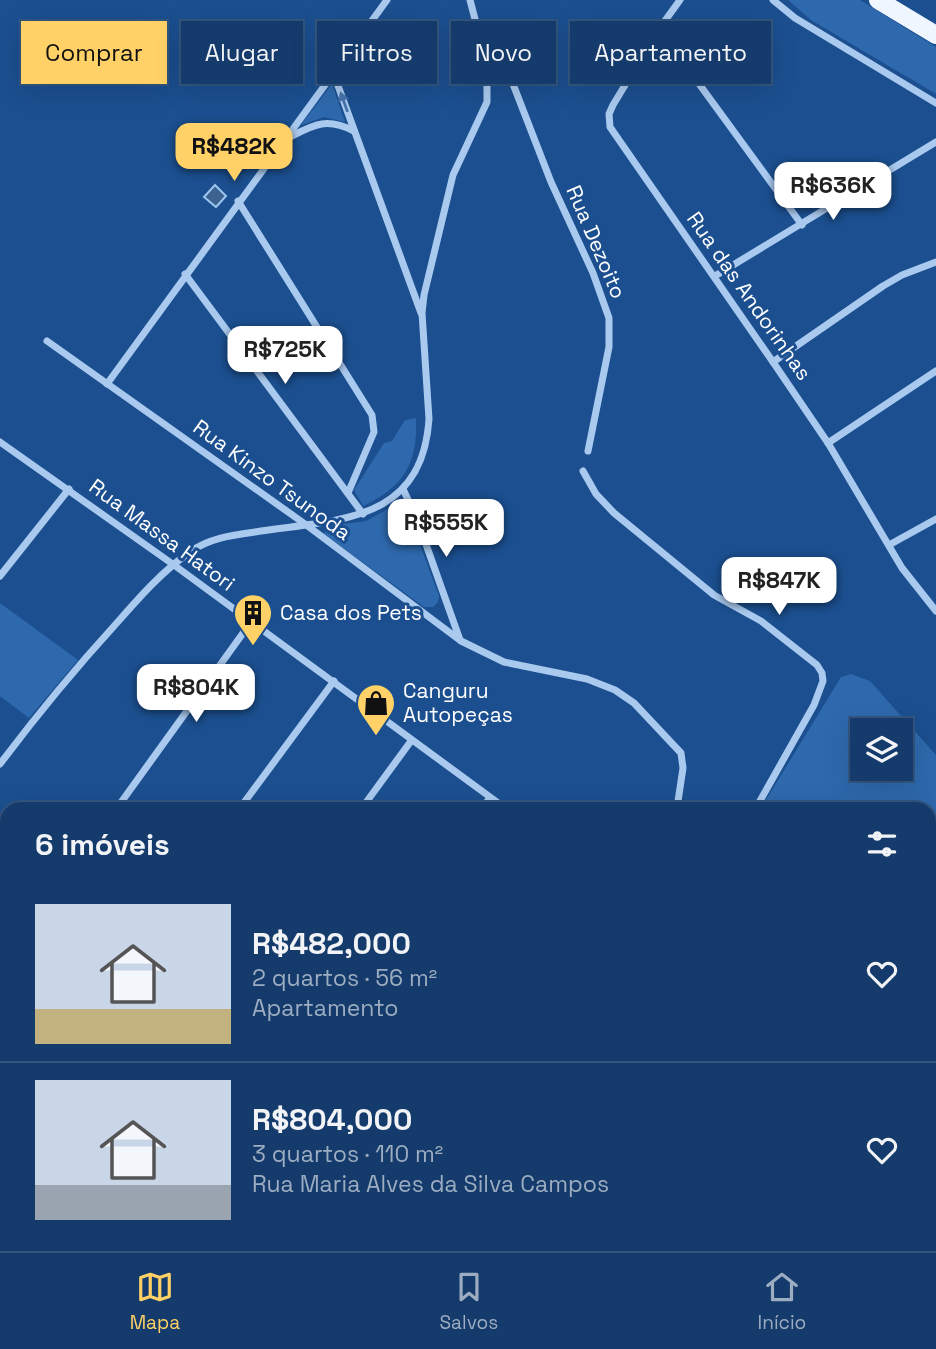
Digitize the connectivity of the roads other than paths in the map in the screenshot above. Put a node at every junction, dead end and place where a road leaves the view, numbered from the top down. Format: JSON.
{"nodes":[{"id":1,"x":387,"y":0,"type":"edge"},
{"id":2,"x":470,"y":0,"type":"edge"},
{"id":3,"x":680,"y":0,"type":"edge"},
{"id":4,"x":773,"y":0,"type":"edge"},
{"id":5,"x":878,"y":0,"type":"edge"},
{"id":6,"x":371,"y":21,"type":"edge"},
{"id":7,"x":475,"y":21,"type":"edge"},
{"id":8,"x":665,"y":21,"type":"edge"},
{"id":9,"x":936,"y":35,"type":"edge"},
{"id":10,"x":324,"y":84,"type":"edge"},
{"id":11,"x":337,"y":84,"type":"edge"},
{"id":12,"x":487,"y":84,"type":"edge"},
{"id":13,"x":513,"y":84,"type":"edge"},
{"id":14,"x":626,"y":84,"type":"edge"},
{"id":15,"x":699,"y":84,"type":"edge"},
{"id":16,"x":936,"y":103,"type":"edge"},
{"id":17,"x":354,"y":131,"type":"junction"},
{"id":18,"x":282,"y":141,"type":"junction"},
{"id":19,"x":936,"y":142,"type":"edge"},
{"id":20,"x":238,"y":201,"type":"junction"},
{"id":21,"x":802,"y":225,"type":"junction"},
{"id":22,"x":936,"y":262,"type":"edge"},
{"id":23,"x":185,"y":274,"type":"junction"},
{"id":24,"x":715,"y":276,"type":"junction"},
{"id":25,"x":422,"y":313,"type":"junction"},
{"id":26,"x":47,"y":341,"type":"dead end"},
{"id":27,"x":773,"y":362,"type":"junction"},
{"id":28,"x":936,"y":371,"type":"edge"},
{"id":29,"x":107,"y":384,"type":"junction"},
{"id":30,"x":0,"y":442,"type":"edge"},
{"id":31,"x":828,"y":443,"type":"junction"},
{"id":32,"x":588,"y":452,"type":"dead end"},
{"id":33,"x":583,"y":471,"type":"dead end"},
{"id":34,"x":69,"y":489,"type":"junction"},
{"id":35,"x":404,"y":489,"type":"junction"},
{"id":36,"x":348,"y":493,"type":"junction"},
{"id":37,"x":363,"y":514,"type":"junction"},
{"id":38,"x":936,"y":519,"type":"edge"},
{"id":39,"x":304,"y":524,"type":"junction"},
{"id":40,"x":889,"y":545,"type":"junction"},
{"id":41,"x":174,"y":565,"type":"junction"},
{"id":42,"x":0,"y":576,"type":"edge"},
{"id":43,"x":936,"y":611,"type":"edge"},
{"id":44,"x":251,"y":622,"type":"junction"},
{"id":45,"x":461,"y":640,"type":"junction"},
{"id":46,"x":334,"y":681,"type":"junction"},
{"id":47,"x":411,"y":741,"type":"junction"},
{"id":48,"x":0,"y":764,"type":"edge"},
{"id":49,"x":490,"y":798,"type":"junction"},
{"id":50,"x":121,"y":802,"type":"edge"},
{"id":51,"x":244,"y":802,"type":"edge"},
{"id":52,"x":366,"y":802,"type":"edge"},
{"id":53,"x":487,"y":802,"type":"edge"},
{"id":54,"x":496,"y":802,"type":"edge"},
{"id":55,"x":678,"y":802,"type":"edge"},
{"id":56,"x":760,"y":802,"type":"edge"}],
"edges":[{"from":1,"to":6,"type":"street"},
{"from":2,"to":7,"type":"street"},
{"from":3,"to":8,"type":"street","name":"Rua das Andorinhas"},
{"from":4,"to":16,"type":"street"},
{"from":5,"to":9,"type":"main road"},
{"from":10,"to":18,"type":"street"},
{"from":17,"to":11,"type":"street","one_way":true},
{"from":12,"to":25,"type":"street"},
{"from":13,"to":32,"type":"street","name":"Rua Dezoito"},
{"from":14,"to":24,"type":"street","name":"Rua das Andorinhas"},
{"from":15,"to":21,"type":"street"},
{"from":17,"to":18,"type":"street"},
{"from":17,"to":25,"type":"street"},
{"from":18,"to":20,"type":"street"},
{"from":19,"to":21,"type":"street"},
{"from":20,"to":23,"type":"street"},
{"from":20,"to":36,"type":"street"},
{"from":21,"to":24,"type":"street"},
{"from":22,"to":27,"type":"street"},
{"from":23,"to":29,"type":"street"},
{"from":23,"to":36,"type":"street"},
{"from":24,"to":27,"type":"street","name":"Rua das Andorinhas"},
{"from":25,"to":35,"type":"street"},
{"from":26,"to":29,"type":"street","name":"Rua Kinzo Tsunoda"},
{"from":27,"to":31,"type":"street","name":"Rua das Andorinhas"},
{"from":28,"to":31,"type":"street"},
{"from":29,"to":39,"type":"street","name":"Rua Kinzo Tsunoda"},
{"from":30,"to":34,"type":"street","name":"Rua Massa Hatori"},
{"from":31,"to":40,"type":"street","name":"Rua das Andorinhas"},
{"from":33,"to":56,"type":"street"},
{"from":34,"to":41,"type":"street","name":"Rua Massa Hatori"},
{"from":34,"to":42,"type":"street"},
{"from":35,"to":37,"type":"street"},
{"from":35,"to":45,"type":"street"},
{"from":36,"to":37,"type":"street"},
{"from":37,"to":39,"type":"street"},
{"from":38,"to":40,"type":"street"},
{"from":39,"to":41,"type":"street"},
{"from":39,"to":45,"type":"street","name":"Rua Kinzo Tsunoda"},
{"from":40,"to":43,"type":"street","name":"Rua das Andorinhas"},
{"from":41,"to":44,"type":"street","name":"Rua Massa Hatori"},
{"from":41,"to":48,"type":"street"},
{"from":44,"to":46,"type":"street","name":"Rua Massa Hatori"},
{"from":44,"to":50,"type":"street"},
{"from":45,"to":55,"type":"street","name":"Rua Kinzo Tsunoda"},
{"from":46,"to":47,"type":"street","name":"Rua Massa Hatori"},
{"from":46,"to":51,"type":"street"},
{"from":47,"to":49,"type":"street","name":"Rua Massa Hatori"},
{"from":47,"to":52,"type":"street"},
{"from":49,"to":53,"type":"street"},
{"from":49,"to":54,"type":"street","name":"Rua Massa Hatori"}]}
